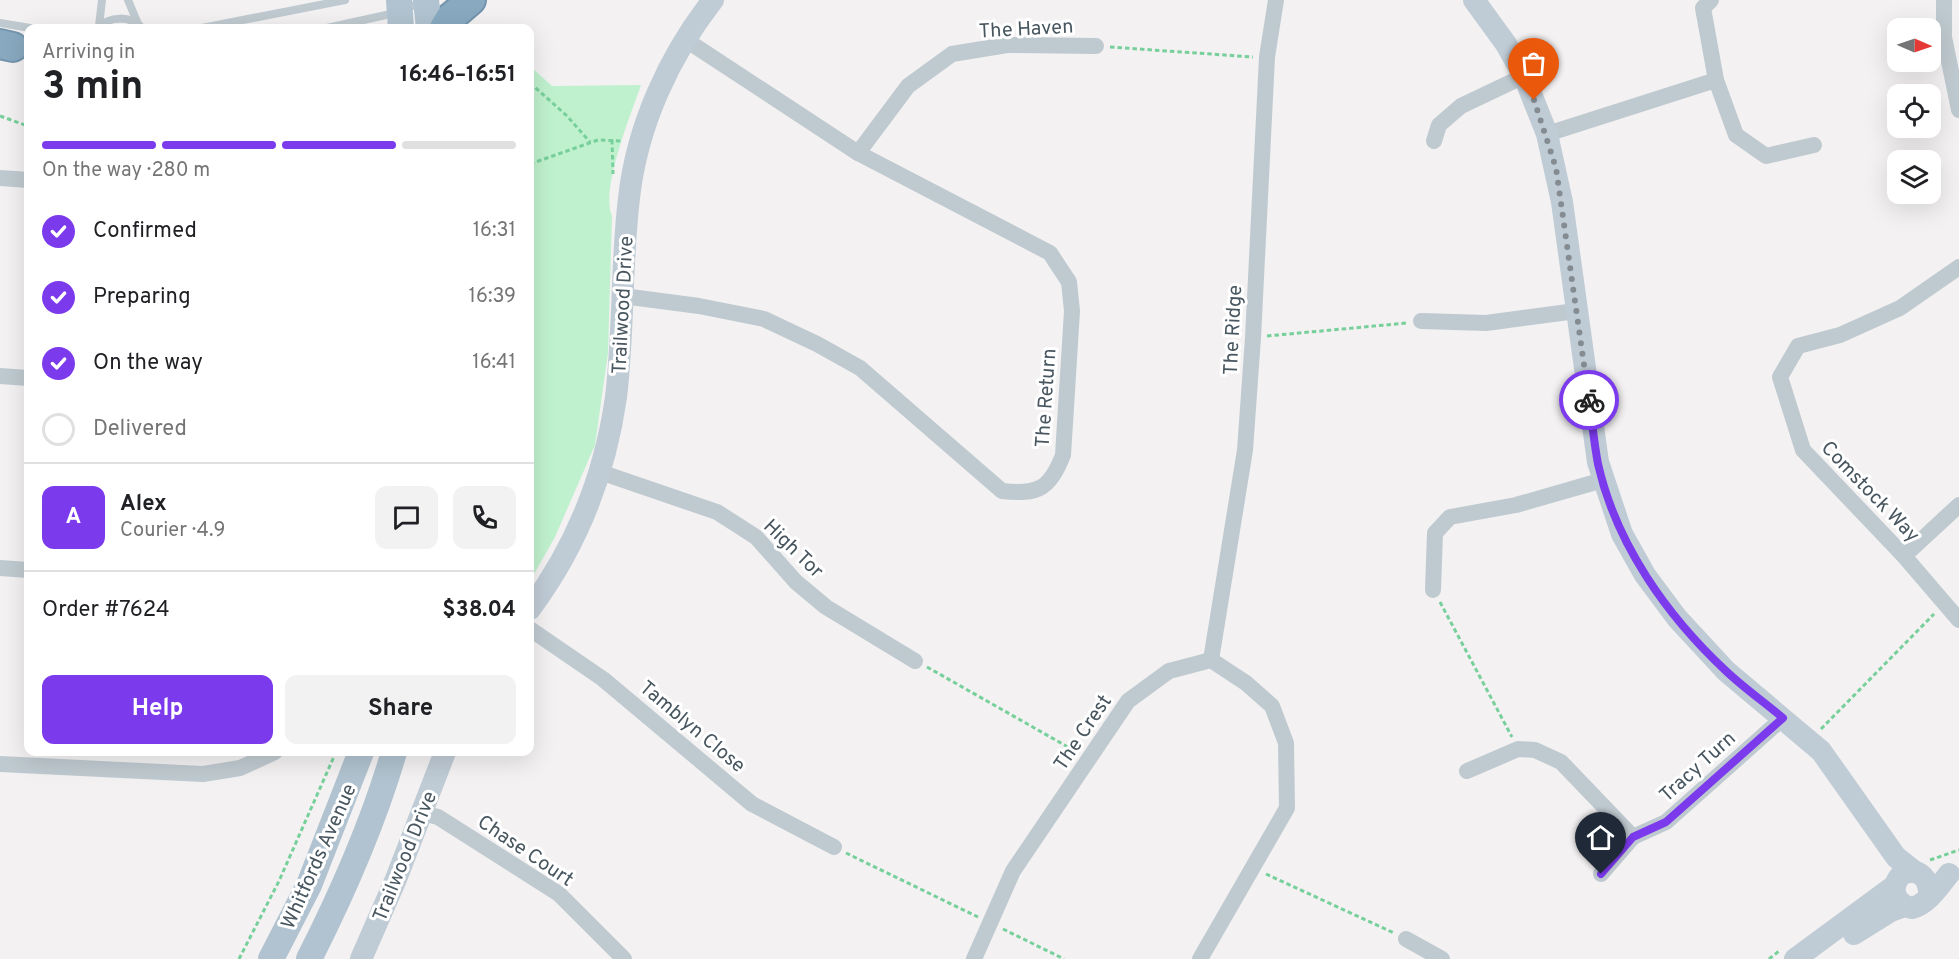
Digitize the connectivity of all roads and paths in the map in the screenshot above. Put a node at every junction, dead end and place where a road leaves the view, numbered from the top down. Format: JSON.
{"nodes":[{"id":1,"x":102,"y":0,"type":"edge"},
{"id":2,"x":128,"y":0,"type":"edge"},
{"id":3,"x":345,"y":0,"type":"edge"},
{"id":4,"x":471,"y":0,"type":"edge"},
{"id":5,"x":713,"y":0,"type":"edge"},
{"id":6,"x":1276,"y":0,"type":"edge"},
{"id":7,"x":1474,"y":0,"type":"edge"},
{"id":8,"x":1711,"y":0,"type":"edge"},
{"id":9,"x":1944,"y":0,"type":"edge"},
{"id":10,"x":334,"y":1,"type":"edge"},
{"id":11,"x":407,"y":6,"type":"edge"},
{"id":12,"x":98,"y":24,"type":"edge"},
{"id":13,"x":105,"y":24,"type":"edge"},
{"id":14,"x":134,"y":24,"type":"edge"},
{"id":15,"x":139,"y":24,"type":"edge"},
{"id":16,"x":222,"y":24,"type":"edge"},
{"id":17,"x":342,"y":24,"type":"edge"},
{"id":18,"x":423,"y":24,"type":"edge"},
{"id":19,"x":446,"y":24,"type":"edge"},
{"id":20,"x":686,"y":40,"type":"junction"},
{"id":21,"x":1096,"y":46,"type":"joint"},
{"id":22,"x":1267,"y":57,"type":"junction"},
{"id":23,"x":1524,"y":76,"type":"junction"},
{"id":24,"x":1716,"y":80,"type":"junction"},
{"id":25,"x":534,"y":87,"type":"edge"},
{"id":26,"x":1959,"y":110,"type":"edge"},
{"id":27,"x":0,"y":116,"type":"edge"},
{"id":28,"x":24,"y":125,"type":"edge"},
{"id":29,"x":1547,"y":134,"type":"junction"},
{"id":30,"x":626,"y":139,"type":"dead end"},
{"id":31,"x":612,"y":140,"type":"junction"},
{"id":32,"x":1434,"y":141,"type":"dead end"},
{"id":33,"x":590,"y":142,"type":"junction"},
{"id":34,"x":1814,"y":145,"type":"dead end"},
{"id":35,"x":858,"y":153,"type":"junction"},
{"id":36,"x":534,"y":163,"type":"edge"},
{"id":37,"x":0,"y":178,"type":"edge"},
{"id":38,"x":24,"y":180,"type":"edge"},
{"id":39,"x":613,"y":183,"type":"dead end"},
{"id":40,"x":1959,"y":267,"type":"edge"},
{"id":41,"x":623,"y":296,"type":"junction"},
{"id":42,"x":1576,"y":311,"type":"junction"},
{"id":43,"x":1421,"y":321,"type":"joint"},
{"id":44,"x":1253,"y":338,"type":"junction"},
{"id":45,"x":0,"y":376,"type":"edge"},
{"id":46,"x":24,"y":378,"type":"edge"},
{"id":47,"x":600,"y":472,"type":"junction"},
{"id":48,"x":1603,"y":480,"type":"junction"},
{"id":49,"x":1959,"y":505,"type":"edge"},
{"id":50,"x":1904,"y":556,"type":"junction"},
{"id":51,"x":0,"y":568,"type":"edge"},
{"id":52,"x":24,"y":570,"type":"edge"},
{"id":53,"x":1433,"y":590,"type":"joint"},
{"id":54,"x":534,"y":603,"type":"edge"},
{"id":55,"x":1945,"y":603,"type":"junction"},
{"id":56,"x":1959,"y":620,"type":"edge"},
{"id":57,"x":534,"y":632,"type":"edge"},
{"id":58,"x":1211,"y":660,"type":"junction"},
{"id":59,"x":915,"y":661,"type":"joint"},
{"id":60,"x":1783,"y":718,"type":"junction"},
{"id":61,"x":1813,"y":723,"type":"dead end"},
{"id":62,"x":1820,"y":730,"type":"junction"},
{"id":63,"x":1826,"y":735,"type":"dead end"},
{"id":64,"x":1518,"y":749,"type":"junction"},
{"id":65,"x":266,"y":756,"type":"edge"},
{"id":66,"x":334,"y":756,"type":"edge"},
{"id":67,"x":359,"y":756,"type":"edge"},
{"id":68,"x":393,"y":756,"type":"edge"},
{"id":69,"x":443,"y":756,"type":"edge"},
{"id":70,"x":1089,"y":759,"type":"junction"},
{"id":71,"x":0,"y":764,"type":"edge"},
{"id":72,"x":1467,"y":771,"type":"dead end"},
{"id":73,"x":422,"y":813,"type":"junction"},
{"id":74,"x":1633,"y":837,"type":"junction"},
{"id":75,"x":834,"y":847,"type":"joint"},
{"id":76,"x":1254,"y":868,"type":"junction"},
{"id":77,"x":1954,"y":872,"type":"edge"},
{"id":78,"x":1601,"y":874,"type":"dead end"},
{"id":79,"x":1909,"y":878,"type":"junction"},
{"id":80,"x":990,"y":922,"type":"junction"},
{"id":81,"x":1406,"y":939,"type":"joint"},
{"id":82,"x":239,"y":959,"type":"edge"},
{"id":83,"x":271,"y":959,"type":"edge"},
{"id":84,"x":309,"y":959,"type":"edge"},
{"id":85,"x":361,"y":959,"type":"edge"},
{"id":86,"x":624,"y":959,"type":"edge"},
{"id":87,"x":974,"y":959,"type":"edge"},
{"id":88,"x":1064,"y":959,"type":"edge"},
{"id":89,"x":1200,"y":959,"type":"edge"},
{"id":90,"x":1442,"y":959,"type":"edge"},
{"id":91,"x":1795,"y":959,"type":"edge"},
{"id":92,"x":1814,"y":959,"type":"edge"}],
"edges":[{"from":1,"to":12,"type":"lane"},
{"from":2,"to":15,"type":"lane"},
{"from":3,"to":10,"type":"lane"},
{"from":4,"to":19,"type":"highway"},
{"from":5,"to":20,"type":"street","name":"Trailwood Drive"},
{"from":6,"to":22,"type":"street","name":"The Ridge"},
{"from":7,"to":23,"type":"street"},
{"from":8,"to":24,"type":"street"},
{"from":9,"to":26,"type":"street"},
{"from":10,"to":16,"type":"lane"},
{"from":11,"to":17,"type":"lane"},
{"from":11,"to":18,"type":"main road"},
{"from":13,"to":14,"type":"lane"},
{"from":20,"to":35,"type":"street","name":"The Return"},
{"from":20,"to":41,"type":"street","name":"Trailwood Drive"},
{"from":21,"to":22,"type":"path"},
{"from":21,"to":35,"type":"street","name":"The Haven"},
{"from":22,"to":44,"type":"street","name":"The Ridge"},
{"from":23,"to":29,"type":"street"},
{"from":23,"to":32,"type":"street"},
{"from":24,"to":29,"type":"street"},
{"from":24,"to":34,"type":"street"},
{"from":25,"to":33,"type":"path"},
{"from":27,"to":28,"type":"path"},
{"from":29,"to":42,"type":"street"},
{"from":30,"to":31,"type":"path"},
{"from":31,"to":33,"type":"path"},
{"from":31,"to":39,"type":"path"},
{"from":33,"to":36,"type":"path"},
{"from":35,"to":41,"type":"street","name":"The Return"},
{"from":37,"to":38,"type":"street"},
{"from":40,"to":50,"type":"street","name":"Comstock Way"},
{"from":41,"to":47,"type":"street","name":"Trailwood Drive"},
{"from":42,"to":43,"type":"street"},
{"from":42,"to":48,"type":"street"},
{"from":43,"to":44,"type":"path"},
{"from":44,"to":58,"type":"street","name":"The Ridge"},
{"from":45,"to":46,"type":"street"},
{"from":47,"to":54,"type":"street","name":"Trailwood Drive"},
{"from":47,"to":59,"type":"street","name":"High Tor"},
{"from":48,"to":53,"type":"street"},
{"from":48,"to":60,"type":"street"},
{"from":49,"to":50,"type":"street"},
{"from":50,"to":55,"type":"street","name":"Comstock Way"},
{"from":51,"to":52,"type":"street"},
{"from":53,"to":64,"type":"path"},
{"from":55,"to":56,"type":"street","name":"Comstock Way"},
{"from":55,"to":62,"type":"path"},
{"from":57,"to":75,"type":"street","name":"Tamblyn Close"},
{"from":58,"to":70,"type":"street","name":"The Crest"},
{"from":58,"to":76,"type":"street"},
{"from":59,"to":70,"type":"path"},
{"from":60,"to":74,"type":"street","name":"Tracy Turn"},
{"from":60,"to":79,"type":"street"},
{"from":61,"to":62,"type":"path"},
{"from":62,"to":63,"type":"path"},
{"from":64,"to":72,"type":"street"},
{"from":64,"to":74,"type":"street"},
{"from":65,"to":71,"type":"street"},
{"from":66,"to":82,"type":"path"},
{"from":67,"to":83,"type":"main road","name":"Whitfords Avenue"},
{"from":68,"to":84,"type":"main road","name":"Whitfords Avenue"},
{"from":69,"to":73,"type":"street","name":"Trailwood Drive"},
{"from":70,"to":80,"type":"street","name":"The Crest"},
{"from":73,"to":85,"type":"street","name":"Trailwood Drive"},
{"from":73,"to":86,"type":"street","name":"Chase Court"},
{"from":74,"to":78,"type":"street","name":"Tracy Turn"},
{"from":75,"to":80,"type":"path"},
{"from":76,"to":81,"type":"path"},
{"from":76,"to":89,"type":"street"},
{"from":77,"to":79,"type":"street"},
{"from":79,"to":91,"type":"street"},
{"from":79,"to":92,"type":"street"},
{"from":80,"to":87,"type":"street","name":"The Crest"},
{"from":80,"to":88,"type":"path"},
{"from":81,"to":90,"type":"street"}]}
